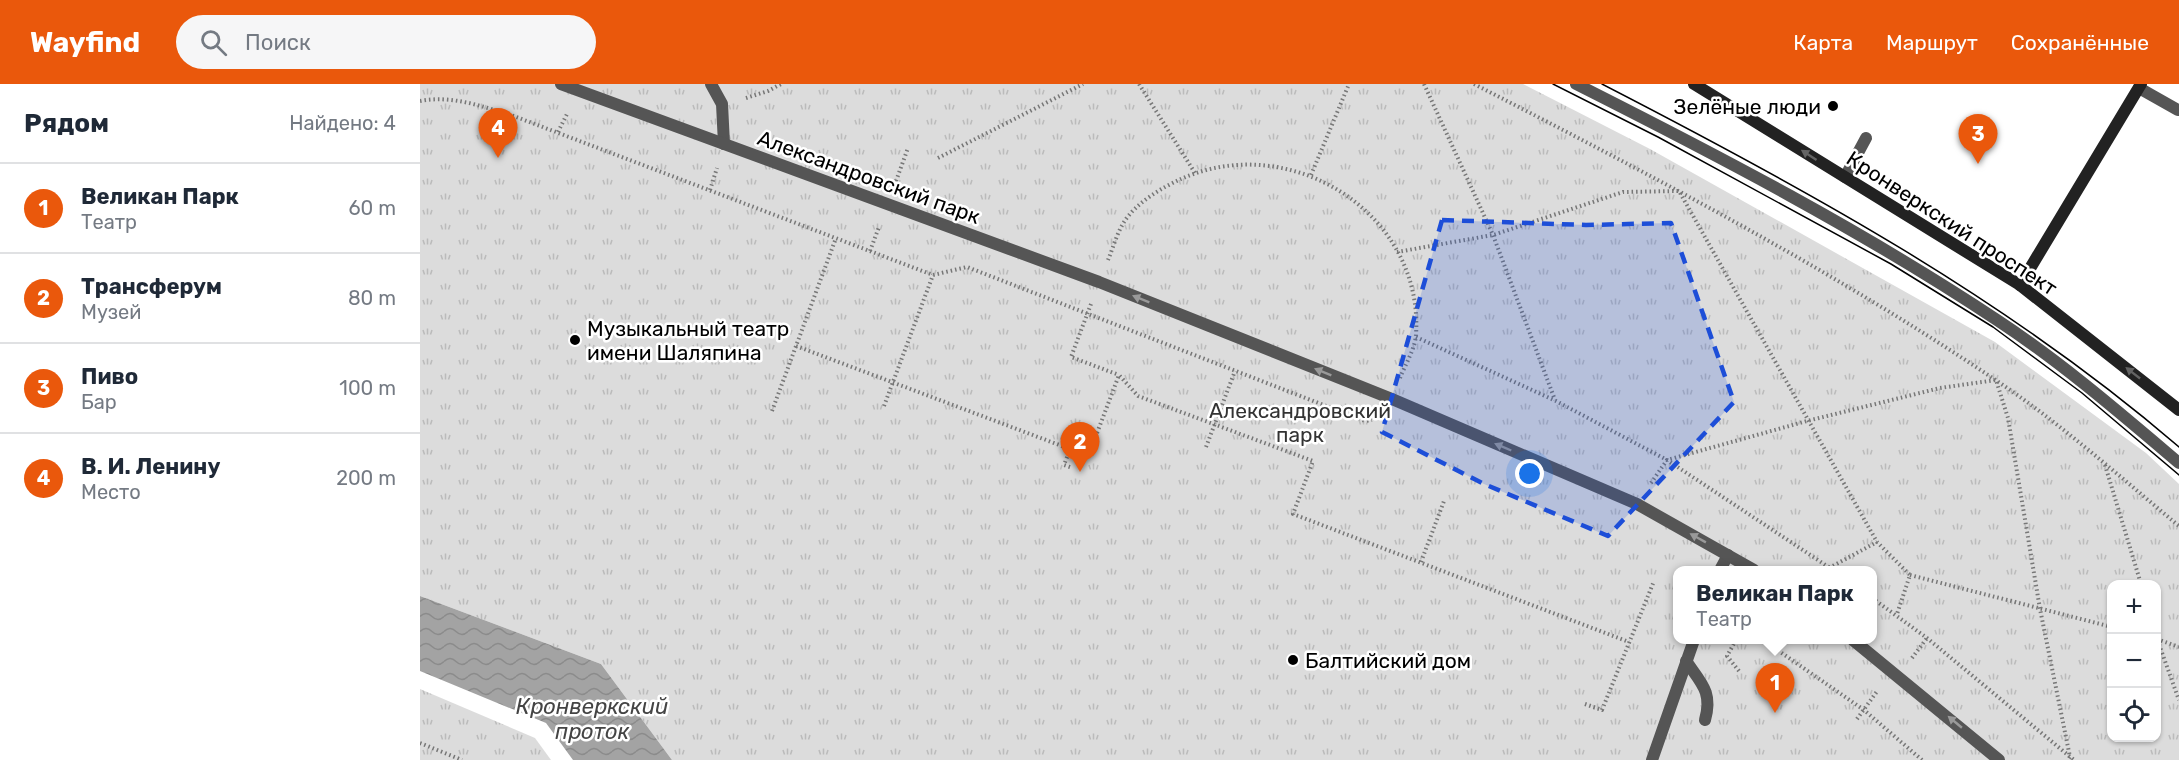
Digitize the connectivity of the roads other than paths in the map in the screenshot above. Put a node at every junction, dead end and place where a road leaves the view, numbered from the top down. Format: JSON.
{"nodes":[{"id":1,"x":561,"y":84,"type":"edge"},
{"id":2,"x":711,"y":84,"type":"edge"},
{"id":3,"x":1576,"y":84,"type":"edge"},
{"id":4,"x":1694,"y":84,"type":"edge"},
{"id":5,"x":582,"y":86,"type":"edge"},
{"id":6,"x":2140,"y":86,"type":"edge"},
{"id":7,"x":2178,"y":110,"type":"edge"},
{"id":8,"x":1866,"y":138,"type":"dead end"},
{"id":9,"x":724,"y":144,"type":"junction"},
{"id":10,"x":1845,"y":177,"type":"junction"},
{"id":11,"x":2020,"y":285,"type":"junction"},
{"id":12,"x":2179,"y":410,"type":"edge"},
{"id":13,"x":2179,"y":463,"type":"edge"},
{"id":14,"x":1728,"y":555,"type":"junction"},
{"id":15,"x":1722,"y":566,"type":"edge"},
{"id":16,"x":1747,"y":566,"type":"edge"},
{"id":17,"x":1692,"y":644,"type":"edge"},
{"id":18,"x":1859,"y":644,"type":"edge"},
{"id":19,"x":1686,"y":661,"type":"junction"},
{"id":20,"x":1705,"y":720,"type":"dead end"},
{"id":21,"x":1652,"y":760,"type":"edge"},
{"id":22,"x":2000,"y":760,"type":"edge"}],
"edges":[{"from":1,"to":5,"type":"street","name":"Александровский парк"},
{"from":2,"to":9,"type":"street"},
{"from":3,"to":13,"type":"street"},
{"from":10,"to":4,"type":"street","name":"Кронверкский проспект","one_way":true},
{"from":5,"to":9,"type":"street","name":"Александровский парк"},
{"from":6,"to":7,"type":"street"},
{"from":6,"to":11,"type":"street"},
{"from":8,"to":10,"type":"street"},
{"from":14,"to":9,"type":"street","name":"Александровский парк","one_way":true},
{"from":10,"to":11,"type":"street","name":"Кронверкский проспект"},
{"from":12,"to":11,"type":"street","name":"Кронверкский проспект","one_way":true},
{"from":14,"to":15,"type":"street"},
{"from":14,"to":16,"type":"street","name":"Александровский парк"},
{"from":17,"to":19,"type":"street"},
{"from":22,"to":18,"type":"street","one_way":true},
{"from":19,"to":20,"type":"street"},
{"from":19,"to":21,"type":"street"}]}
